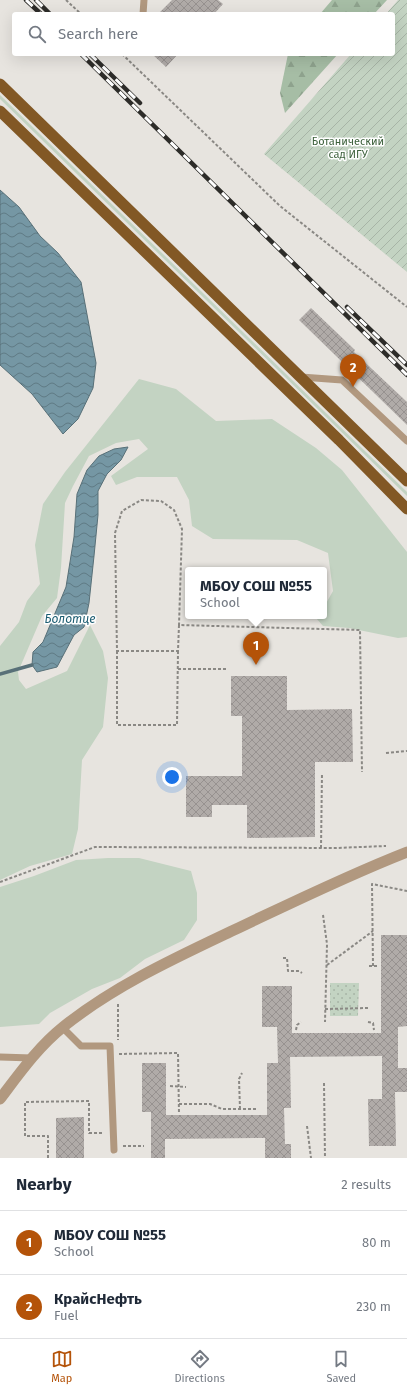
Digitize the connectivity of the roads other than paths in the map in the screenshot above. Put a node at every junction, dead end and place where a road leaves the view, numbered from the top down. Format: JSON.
{"nodes":[{"id":1,"x":144,"y":0,"type":"edge"},
{"id":2,"x":143,"y":12,"type":"edge"},
{"id":3,"x":0,"y":84,"type":"edge"},
{"id":4,"x":0,"y":110,"type":"edge"},
{"id":5,"x":301,"y":377,"type":"junction"},
{"id":6,"x":407,"y":441,"type":"edge"},
{"id":7,"x":407,"y":481,"type":"edge"},
{"id":8,"x":407,"y":509,"type":"edge"},
{"id":9,"x":407,"y":852,"type":"edge"},
{"id":10,"x":62,"y":1027,"type":"junction"},
{"id":11,"x":0,"y":1057,"type":"edge"},
{"id":12,"x":32,"y":1058,"type":"junction"},
{"id":13,"x":0,"y":1100,"type":"edge"},
{"id":14,"x":114,"y":1148,"type":"road end"}],
"edges":[{"from":1,"to":2,"type":"lane"},
{"from":3,"to":5,"type":"main road"},
{"from":4,"to":8,"type":"main road"},
{"from":5,"to":6,"type":"lane"},
{"from":5,"to":7,"type":"main road"},
{"from":9,"to":10,"type":"street"},
{"from":10,"to":12,"type":"street"},
{"from":10,"to":14,"type":"lane"},
{"from":11,"to":12,"type":"lane"},
{"from":12,"to":13,"type":"street"}]}
